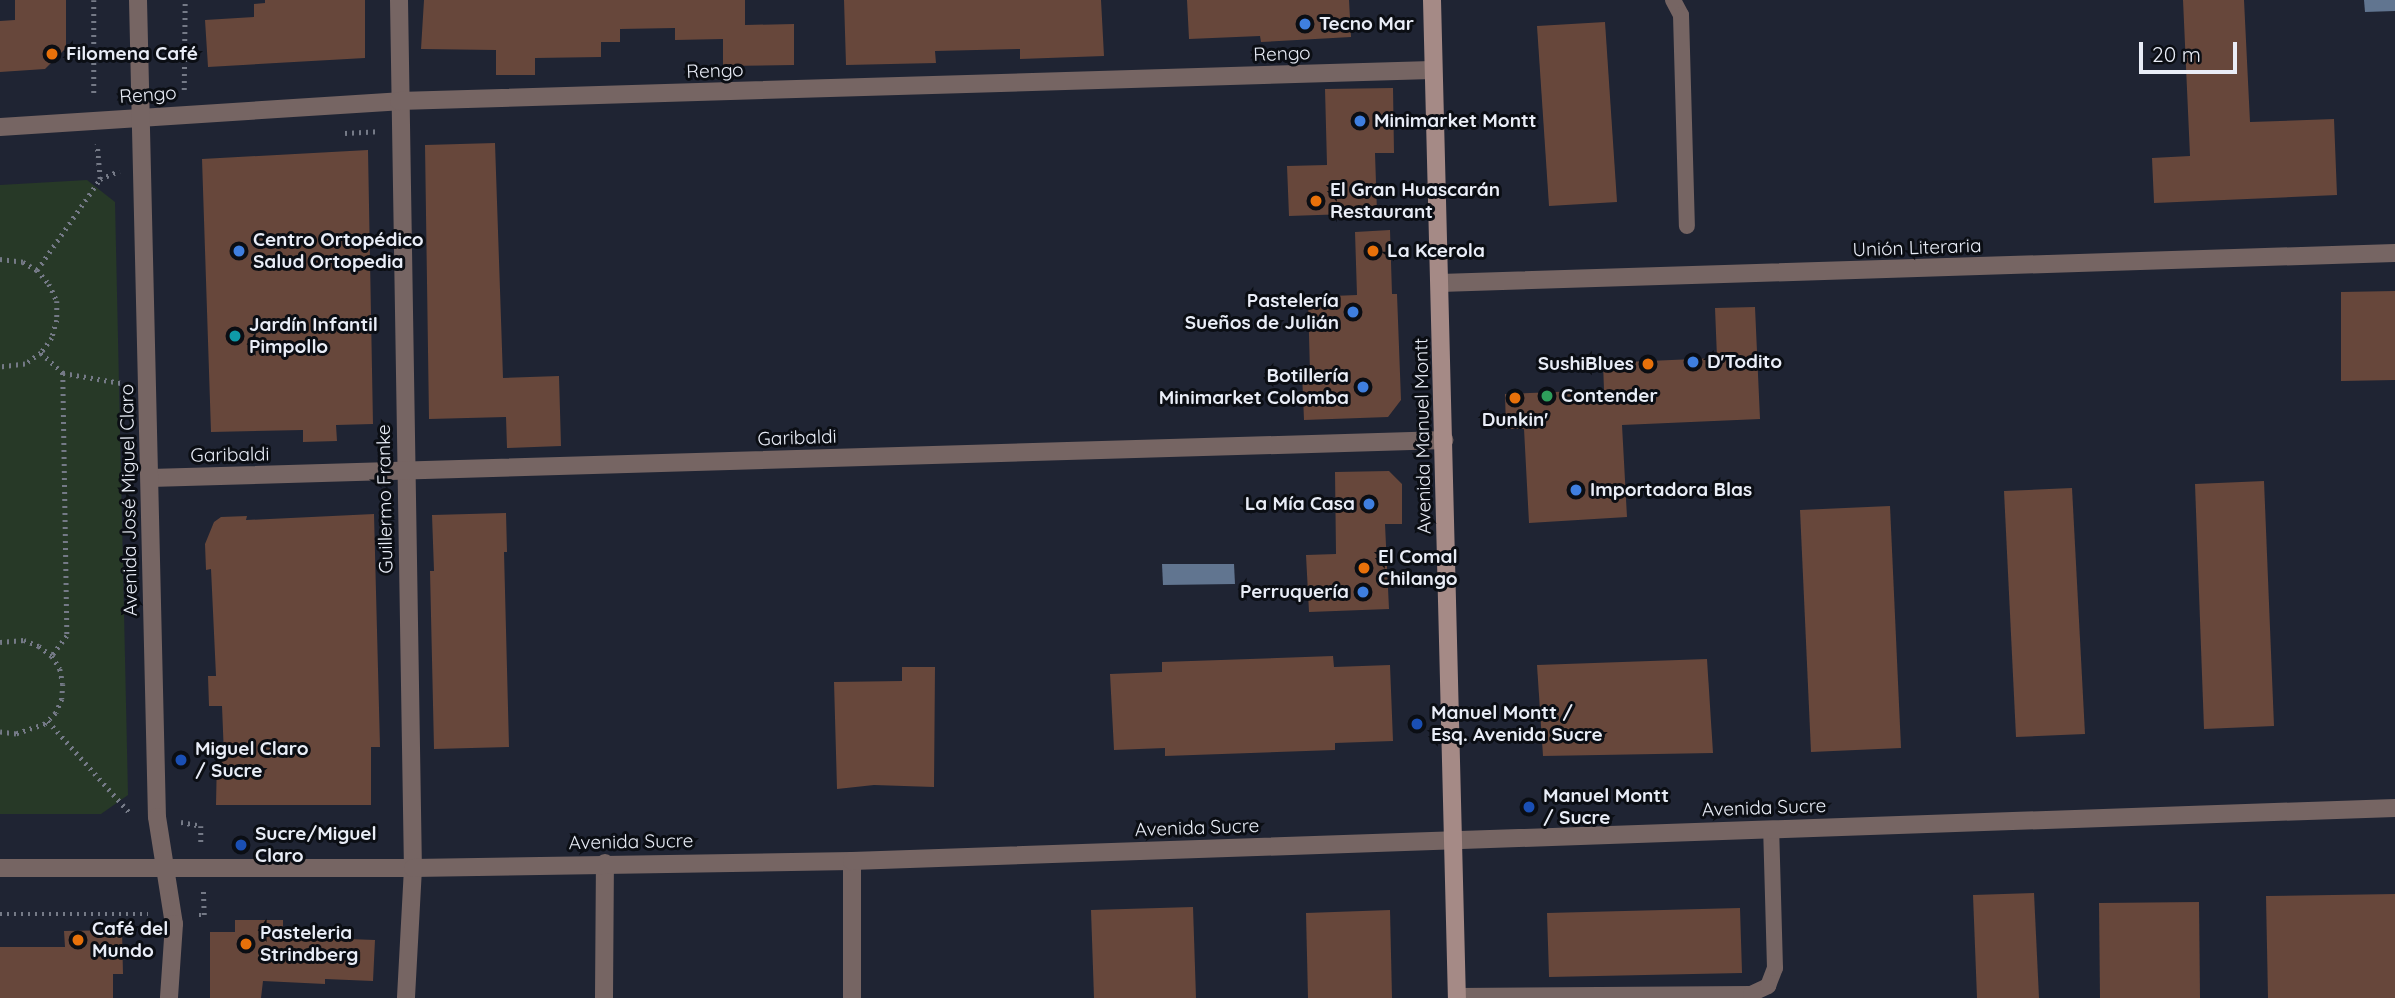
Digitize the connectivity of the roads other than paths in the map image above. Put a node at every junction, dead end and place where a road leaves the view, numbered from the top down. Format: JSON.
{"nodes":[{"id":1,"x":138,"y":0,"type":"edge"},
{"id":2,"x":399,"y":0,"type":"edge"},
{"id":3,"x":1432,"y":0,"type":"edge"},
{"id":4,"x":1673,"y":0,"type":"edge"},
{"id":5,"x":1433,"y":70,"type":"junction"},
{"id":6,"x":400,"y":101,"type":"junction"},
{"id":7,"x":140,"y":116,"type":"junction"},
{"id":8,"x":0,"y":127,"type":"edge"},
{"id":9,"x":1687,"y":226,"type":"dead end"},
{"id":10,"x":2395,"y":253,"type":"edge"},
{"id":11,"x":1440,"y":283,"type":"junction"},
{"id":12,"x":1444,"y":440,"type":"junction"},
{"id":13,"x":405,"y":472,"type":"junction"},
{"id":14,"x":150,"y":478,"type":"junction"},
{"id":15,"x":2395,"y":808,"type":"edge"},
{"id":16,"x":1771,"y":829,"type":"junction"},
{"id":17,"x":1452,"y":840,"type":"junction"},
{"id":18,"x":852,"y":861,"type":"junction"},
{"id":19,"x":605,"y":863,"type":"junction"},
{"id":20,"x":413,"y":867,"type":"junction"},
{"id":21,"x":0,"y":868,"type":"edge"},
{"id":22,"x":165,"y":868,"type":"junction"},
{"id":23,"x":1457,"y":997,"type":"edge"},
{"id":24,"x":169,"y":998,"type":"edge"},
{"id":25,"x":406,"y":998,"type":"edge"},
{"id":26,"x":604,"y":998,"type":"edge"},
{"id":27,"x":852,"y":998,"type":"edge"}],
"edges":[{"from":1,"to":7,"type":"street","name":"Avenida José Miguel Claro"},
{"from":2,"to":6,"type":"street","name":"Guillermo Franke"},
{"from":3,"to":5,"type":"main road","name":"Avenida Manuel Montt"},
{"from":4,"to":9,"type":"lane"},
{"from":5,"to":6,"type":"street","name":"Rengo"},
{"from":5,"to":11,"type":"main road","name":"Avenida Manuel Montt"},
{"from":6,"to":7,"type":"street","name":"Rengo"},
{"from":6,"to":13,"type":"street","name":"Guillermo Franke"},
{"from":7,"to":8,"type":"street","name":"Rengo"},
{"from":7,"to":14,"type":"street","name":"Avenida José Miguel Claro"},
{"from":10,"to":11,"type":"street","name":"Unión Literaria"},
{"from":11,"to":12,"type":"main road","name":"Avenida Manuel Montt"},
{"from":12,"to":13,"type":"street","name":"Garibaldi"},
{"from":12,"to":17,"type":"main road","name":"Avenida Manuel Montt"},
{"from":13,"to":14,"type":"street","name":"Garibaldi"},
{"from":13,"to":20,"type":"street","name":"Guillermo Franke"},
{"from":14,"to":22,"type":"street","name":"Avenida José Miguel Claro"},
{"from":15,"to":16,"type":"street","name":"Avenida Sucre"},
{"from":16,"to":17,"type":"street","name":"Avenida Sucre"},
{"from":16,"to":23,"type":"lane"},
{"from":17,"to":18,"type":"street","name":"Avenida Sucre"},
{"from":17,"to":23,"type":"main road","name":"Avenida Manuel Montt"},
{"from":18,"to":19,"type":"street","name":"Avenida Sucre"},
{"from":18,"to":27,"type":"street"},
{"from":19,"to":20,"type":"street","name":"Avenida Sucre"},
{"from":19,"to":26,"type":"street"},
{"from":20,"to":22,"type":"street","name":"Avenida Sucre"},
{"from":20,"to":25,"type":"street","name":"Guillermo Franke"},
{"from":21,"to":22,"type":"street","name":"Avenida Sucre"},
{"from":22,"to":24,"type":"street","name":"Avenida José Miguel Claro"}]}
